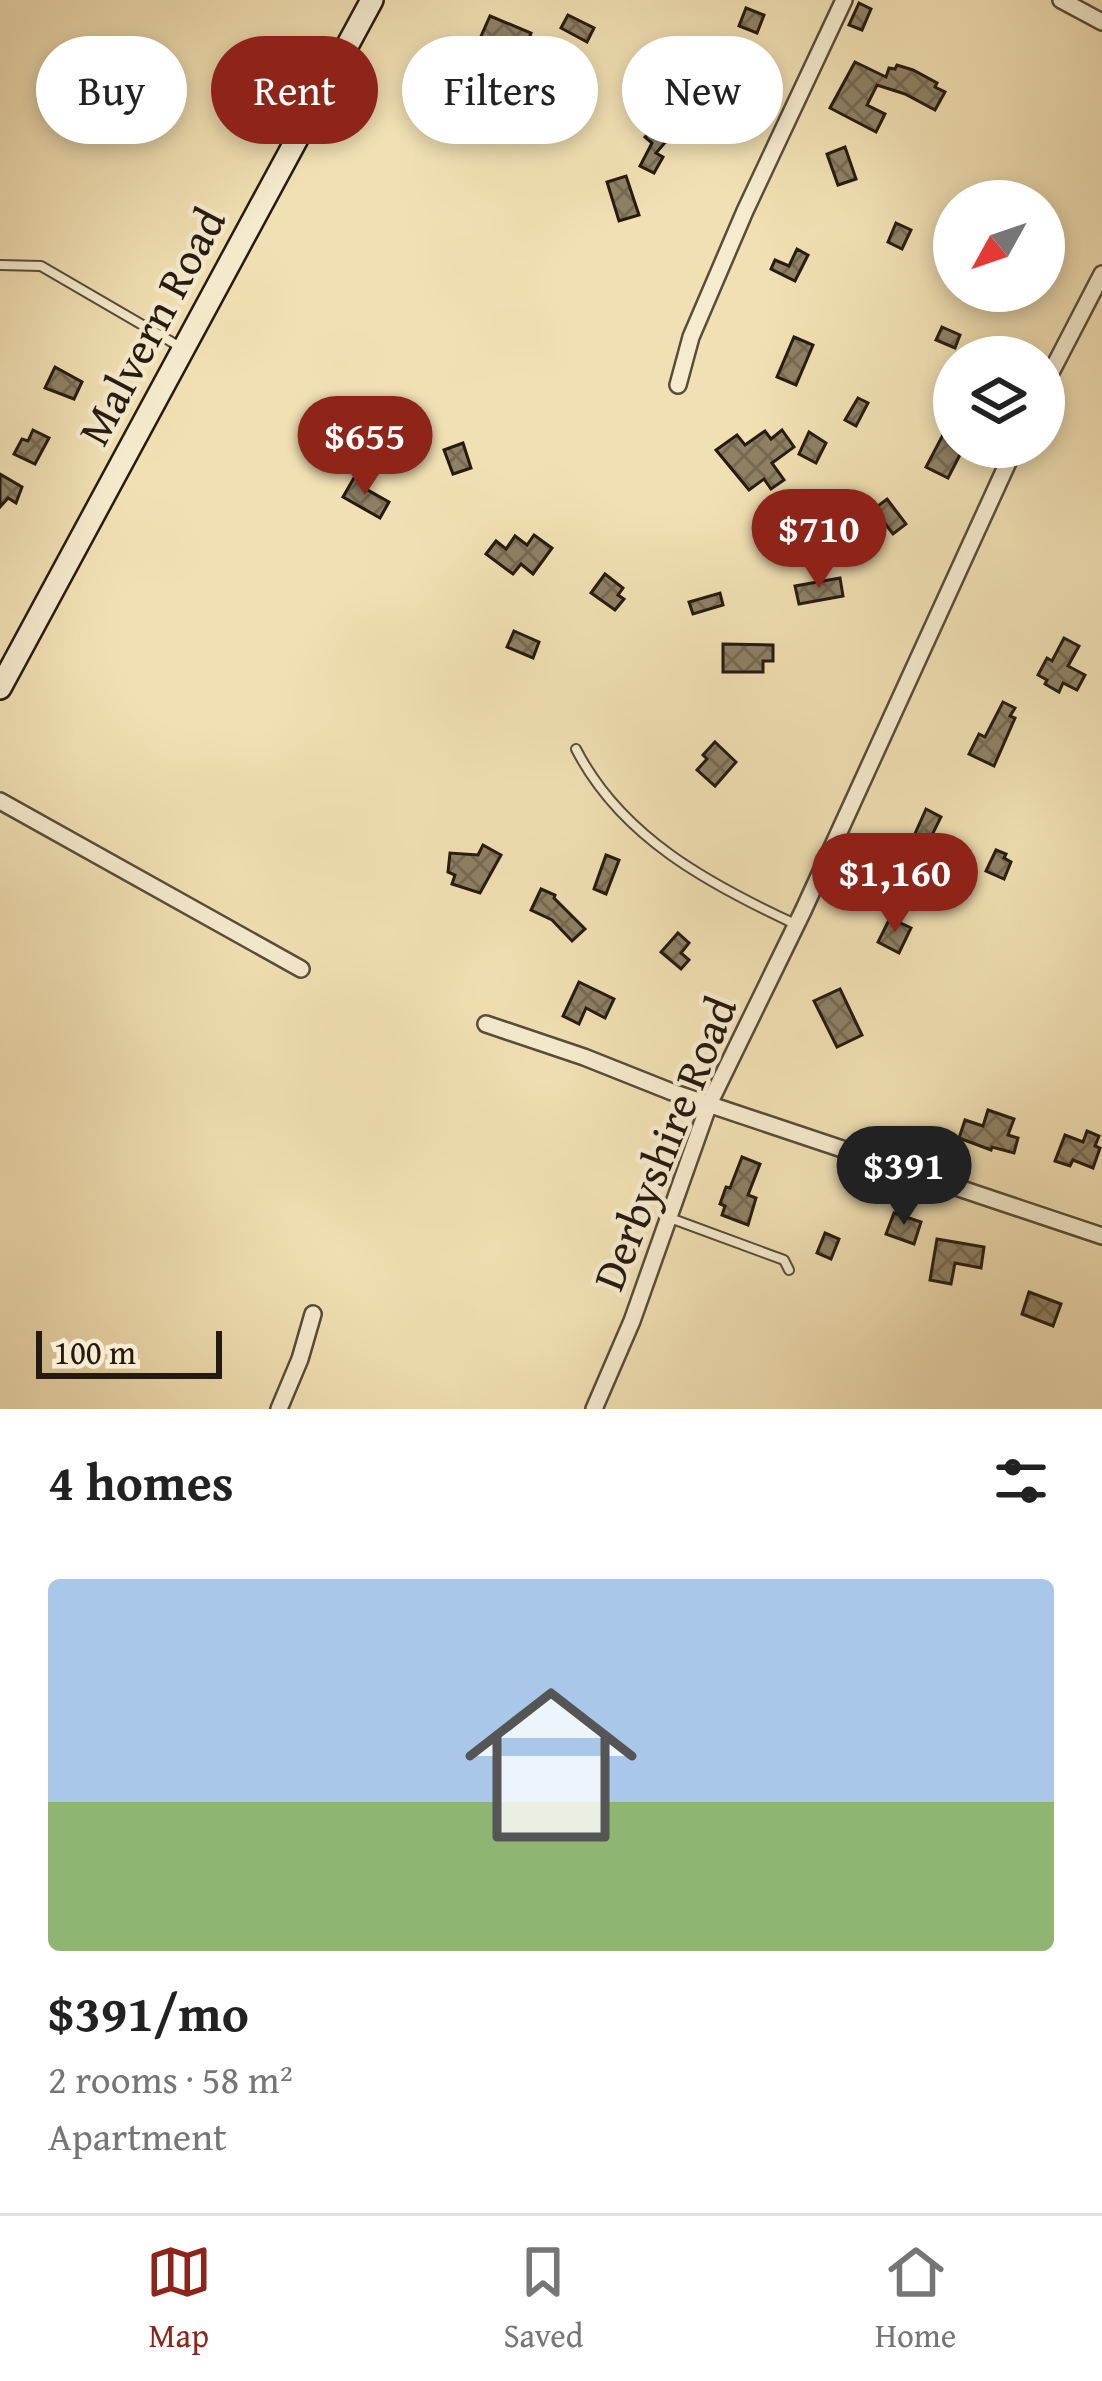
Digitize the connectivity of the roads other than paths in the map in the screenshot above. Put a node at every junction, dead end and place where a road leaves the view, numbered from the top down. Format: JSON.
{"nodes":[{"id":1,"x":372,"y":0,"type":"edge"},
{"id":2,"x":844,"y":0,"type":"edge"},
{"id":3,"x":1060,"y":0,"type":"edge"},
{"id":4,"x":1102,"y":22,"type":"edge"},
{"id":5,"x":0,"y":265,"type":"edge"},
{"id":6,"x":1102,"y":274,"type":"edge"},
{"id":7,"x":1065,"y":345,"type":"edge"},
{"id":8,"x":183,"y":349,"type":"junction"},
{"id":9,"x":678,"y":385,"type":"dead end"},
{"id":10,"x":1005,"y":468,"type":"edge"},
{"id":11,"x":0,"y":688,"type":"edge"},
{"id":12,"x":576,"y":748,"type":"dead end"},
{"id":13,"x":0,"y":801,"type":"edge"},
{"id":14,"x":796,"y":925,"type":"junction"},
{"id":15,"x":301,"y":969,"type":"dead end"},
{"id":16,"x":486,"y":1024,"type":"dead end"},
{"id":17,"x":709,"y":1104,"type":"junction"},
{"id":18,"x":668,"y":1218,"type":"junction"},
{"id":19,"x":1102,"y":1236,"type":"edge"},
{"id":20,"x":789,"y":1270,"type":"dead end"},
{"id":21,"x":313,"y":1314,"type":"dead end"},
{"id":22,"x":279,"y":1409,"type":"edge"},
{"id":23,"x":594,"y":1409,"type":"edge"}],
"edges":[{"from":1,"to":8,"type":"main road","name":"Malvern Road"},
{"from":2,"to":9,"type":"street"},
{"from":3,"to":4,"type":"street"},
{"from":5,"to":8,"type":"lane"},
{"from":6,"to":7,"type":"street"},
{"from":8,"to":11,"type":"main road","name":"Malvern Road"},
{"from":10,"to":14,"type":"street","name":"Derbyshire Road"},
{"from":12,"to":14,"type":"lane"},
{"from":13,"to":15,"type":"street"},
{"from":14,"to":17,"type":"street","name":"Derbyshire Road"},
{"from":16,"to":17,"type":"street"},
{"from":17,"to":18,"type":"street","name":"Derbyshire Road"},
{"from":17,"to":19,"type":"street"},
{"from":18,"to":20,"type":"lane"},
{"from":18,"to":23,"type":"street","name":"Derbyshire Road"},
{"from":21,"to":22,"type":"street"}]}
